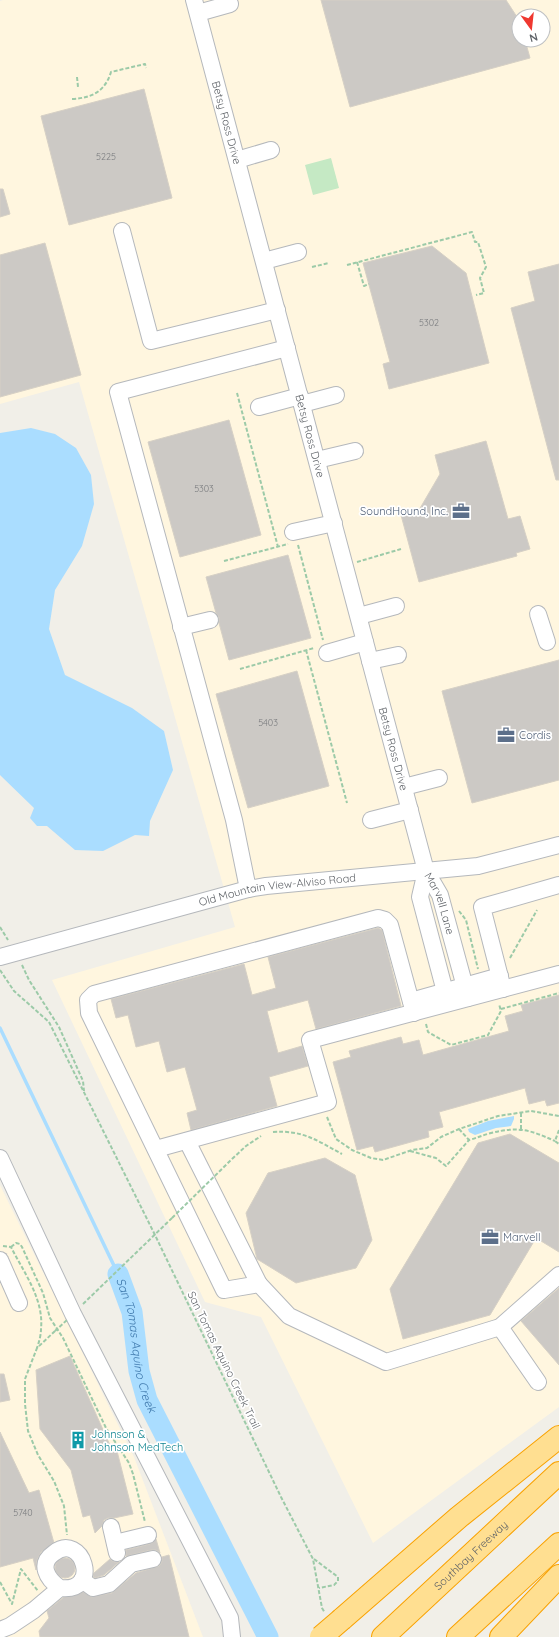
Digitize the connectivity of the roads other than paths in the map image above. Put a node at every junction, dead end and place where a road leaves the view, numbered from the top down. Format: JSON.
{"nodes":[{"id":1,"x":230,"y":4,"type":"dead end"},
{"id":2,"x":196,"y":6,"type":"edge"},
{"id":3,"x":271,"y":150,"type":"dead end"},
{"id":4,"x":237,"y":160,"type":"junction"},
{"id":5,"x":122,"y":231,"type":"dead end"},
{"id":6,"x":298,"y":252,"type":"dead end"},
{"id":7,"x":264,"y":261,"type":"junction"},
{"id":8,"x":277,"y":310,"type":"junction"},
{"id":9,"x":287,"y":348,"type":"junction"},
{"id":10,"x":336,"y":395,"type":"dead end"},
{"id":11,"x":301,"y":400,"type":"junction"},
{"id":12,"x":259,"y":408,"type":"dead end"},
{"id":13,"x":356,"y":451,"type":"dead end"},
{"id":14,"x":317,"y":460,"type":"junction"},
{"id":15,"x":334,"y":523,"type":"junction"},
{"id":16,"x":294,"y":539,"type":"road end"},
{"id":17,"x":396,"y":606,"type":"dead end"},
{"id":18,"x":538,"y":614,"type":"dead end"},
{"id":19,"x":359,"y":616,"type":"junction"},
{"id":20,"x":210,"y":620,"type":"dead end"},
{"id":21,"x":182,"y":627,"type":"junction"},
{"id":22,"x":365,"y":642,"type":"junction"},
{"id":23,"x":547,"y":642,"type":"dead end"},
{"id":24,"x":323,"y":648,"type":"road end"},
{"id":25,"x":398,"y":655,"type":"dead end"},
{"id":26,"x":370,"y":661,"type":"junction"},
{"id":27,"x":440,"y":778,"type":"dead end"},
{"id":28,"x":404,"y":787,"type":"junction"},
{"id":29,"x":410,"y":810,"type":"junction"},
{"id":30,"x":371,"y":820,"type":"dead end"},
{"id":31,"x":559,"y":845,"type":"edge"},
{"id":32,"x":426,"y":871,"type":"junction"},
{"id":33,"x":559,"y":885,"type":"edge"},
{"id":34,"x":248,"y":889,"type":"junction"},
{"id":35,"x":4,"y":959,"type":"edge"},
{"id":36,"x":559,"y":974,"type":"edge"},
{"id":37,"x":501,"y":988,"type":"junction"},
{"id":38,"x":466,"y":992,"type":"junction"},
{"id":39,"x":446,"y":998,"type":"junction"},
{"id":40,"x":416,"y":1011,"type":"junction"},
{"id":41,"x":187,"y":1141,"type":"junction"},
{"id":42,"x":156,"y":1149,"type":"junction"},
{"id":43,"x":0,"y":1158,"type":"edge"},
{"id":44,"x":0,"y":1260,"type":"edge"},
{"id":45,"x":559,"y":1275,"type":"edge"},
{"id":46,"x":259,"y":1284,"type":"junction"},
{"id":47,"x":20,"y":1303,"type":"dead end"},
{"id":48,"x":500,"y":1327,"type":"junction"},
{"id":49,"x":538,"y":1382,"type":"dead end"},
{"id":50,"x":559,"y":1437,"type":"edge"},
{"id":51,"x":559,"y":1474,"type":"edge"},
{"id":52,"x":111,"y":1527,"type":"dead end"},
{"id":53,"x":148,"y":1535,"type":"road end"},
{"id":54,"x":559,"y":1544,"type":"edge"},
{"id":55,"x":153,"y":1559,"type":"dead end"},
{"id":56,"x":559,"y":1576,"type":"edge"},
{"id":57,"x":82,"y":1580,"type":"junction"},
{"id":58,"x":60,"y":1588,"type":"junction"},
{"id":59,"x":330,"y":1625,"type":"edge"},
{"id":60,"x":0,"y":1630,"type":"edge"},
{"id":61,"x":232,"y":1637,"type":"edge"},
{"id":62,"x":383,"y":1637,"type":"edge"},
{"id":63,"x":458,"y":1637,"type":"edge"},
{"id":64,"x":502,"y":1637,"type":"edge"}],
"edges":[{"from":1,"to":2,"type":"street"},
{"from":2,"to":4,"type":"street","name":"Betsy Ross Drive"},
{"from":3,"to":4,"type":"street"},
{"from":4,"to":7,"type":"street","name":"Betsy Ross Drive"},
{"from":5,"to":8,"type":"street"},
{"from":6,"to":7,"type":"street"},
{"from":7,"to":8,"type":"street","name":"Betsy Ross Drive"},
{"from":8,"to":9,"type":"street","name":"Betsy Ross Drive"},
{"from":9,"to":11,"type":"street","name":"Betsy Ross Drive"},
{"from":9,"to":21,"type":"street"},
{"from":10,"to":11,"type":"street"},
{"from":11,"to":12,"type":"street"},
{"from":11,"to":14,"type":"street","name":"Betsy Ross Drive"},
{"from":13,"to":14,"type":"street"},
{"from":14,"to":15,"type":"street","name":"Betsy Ross Drive"},
{"from":15,"to":16,"type":"street"},
{"from":15,"to":19,"type":"street","name":"Betsy Ross Drive"},
{"from":17,"to":19,"type":"street"},
{"from":18,"to":23,"type":"street"},
{"from":19,"to":22,"type":"street","name":"Betsy Ross Drive"},
{"from":20,"to":21,"type":"street"},
{"from":21,"to":34,"type":"street"},
{"from":22,"to":24,"type":"street"},
{"from":22,"to":26,"type":"street","name":"Betsy Ross Drive"},
{"from":25,"to":26,"type":"street"},
{"from":26,"to":28,"type":"street","name":"Betsy Ross Drive"},
{"from":27,"to":28,"type":"street"},
{"from":28,"to":29,"type":"street","name":"Betsy Ross Drive"},
{"from":29,"to":30,"type":"street"},
{"from":29,"to":32,"type":"street","name":"Betsy Ross Drive"},
{"from":31,"to":32,"type":"street","name":"Old Mountain View-Alviso Road"},
{"from":32,"to":34,"type":"street","name":"Old Mountain View-Alviso Road"},
{"from":32,"to":38,"type":"street","name":"Marvell Lane"},
{"from":32,"to":39,"type":"street","name":"Marvell Lane"},
{"from":33,"to":37,"type":"street"},
{"from":34,"to":35,"type":"street","name":"Old Mountain View-Alviso Road"},
{"from":36,"to":37,"type":"street"},
{"from":37,"to":38,"type":"street"},
{"from":38,"to":39,"type":"street"},
{"from":39,"to":40,"type":"street"},
{"from":40,"to":41,"type":"street"},
{"from":40,"to":42,"type":"street"},
{"from":41,"to":42,"type":"street"},
{"from":41,"to":46,"type":"street"},
{"from":42,"to":46,"type":"street"},
{"from":43,"to":61,"type":"street"},
{"from":44,"to":47,"type":"street"},
{"from":45,"to":48,"type":"street"},
{"from":46,"to":48,"type":"street"},
{"from":48,"to":49,"type":"street"},
{"from":50,"to":59,"type":"highway"},
{"from":51,"to":62,"type":"highway","name":"Southbay Freeway"},
{"from":52,"to":53,"type":"street"},
{"from":54,"to":63,"type":"highway"},
{"from":55,"to":57,"type":"street"},
{"from":56,"to":64,"type":"highway"},
{"from":57,"to":58,"type":"street"},
{"from":57,"to":58,"type":"street"},
{"from":58,"to":60,"type":"street"}]}
